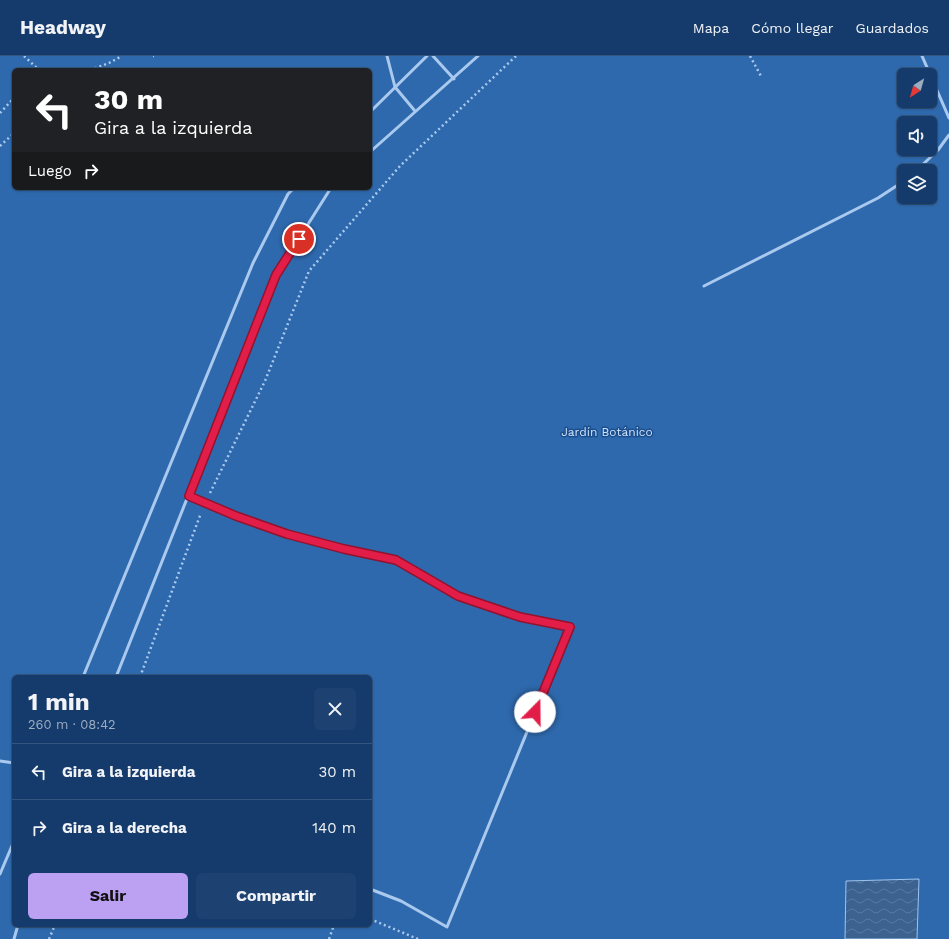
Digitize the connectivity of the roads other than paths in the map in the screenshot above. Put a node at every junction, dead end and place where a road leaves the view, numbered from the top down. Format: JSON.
{"nodes":[{"id":1,"x":387,"y":56,"type":"edge"},
{"id":2,"x":427,"y":56,"type":"edge"},
{"id":3,"x":433,"y":56,"type":"edge"},
{"id":4,"x":478,"y":56,"type":"edge"},
{"id":5,"x":922,"y":56,"type":"edge"},
{"id":6,"x":454,"y":79,"type":"junction"},
{"id":7,"x":395,"y":87,"type":"junction"},
{"id":8,"x":372,"y":110,"type":"edge"},
{"id":9,"x":415,"y":111,"type":"junction"},
{"id":10,"x":949,"y":118,"type":"edge"},
{"id":11,"x":949,"y":135,"type":"edge"},
{"id":12,"x":372,"y":150,"type":"edge"},
{"id":13,"x":923,"y":164,"type":"edge"},
{"id":14,"x":897,"y":186,"type":"edge"},
{"id":15,"x":292,"y":190,"type":"edge"},
{"id":16,"x":329,"y":190,"type":"edge"},
{"id":17,"x":704,"y":286,"type":"dead end"},
{"id":18,"x":189,"y":496,"type":"junction"},
{"id":19,"x":85,"y":675,"type":"edge"},
{"id":20,"x":117,"y":675,"type":"edge"},
{"id":21,"x":0,"y":761,"type":"edge"},
{"id":22,"x":12,"y":763,"type":"edge"},
{"id":23,"x":12,"y":846,"type":"edge"},
{"id":24,"x":0,"y":874,"type":"edge"},
{"id":25,"x":372,"y":890,"type":"edge"},
{"id":26,"x":17,"y":927,"type":"edge"},
{"id":27,"x":14,"y":939,"type":"edge"}],
"edges":[{"from":1,"to":7,"type":"lane"},
{"from":2,"to":7,"type":"lane"},
{"from":3,"to":6,"type":"lane"},
{"from":4,"to":6,"type":"lane"},
{"from":5,"to":10,"type":"lane"},
{"from":6,"to":9,"type":"lane"},
{"from":7,"to":8,"type":"lane"},
{"from":7,"to":9,"type":"lane"},
{"from":9,"to":12,"type":"lane"},
{"from":11,"to":13,"type":"lane"},
{"from":14,"to":17,"type":"lane"},
{"from":15,"to":19,"type":"lane"},
{"from":16,"to":18,"type":"lane"},
{"from":18,"to":20,"type":"lane"},
{"from":18,"to":25,"type":"lane"},
{"from":21,"to":22,"type":"lane"},
{"from":23,"to":24,"type":"lane"},
{"from":26,"to":27,"type":"lane"}]}
